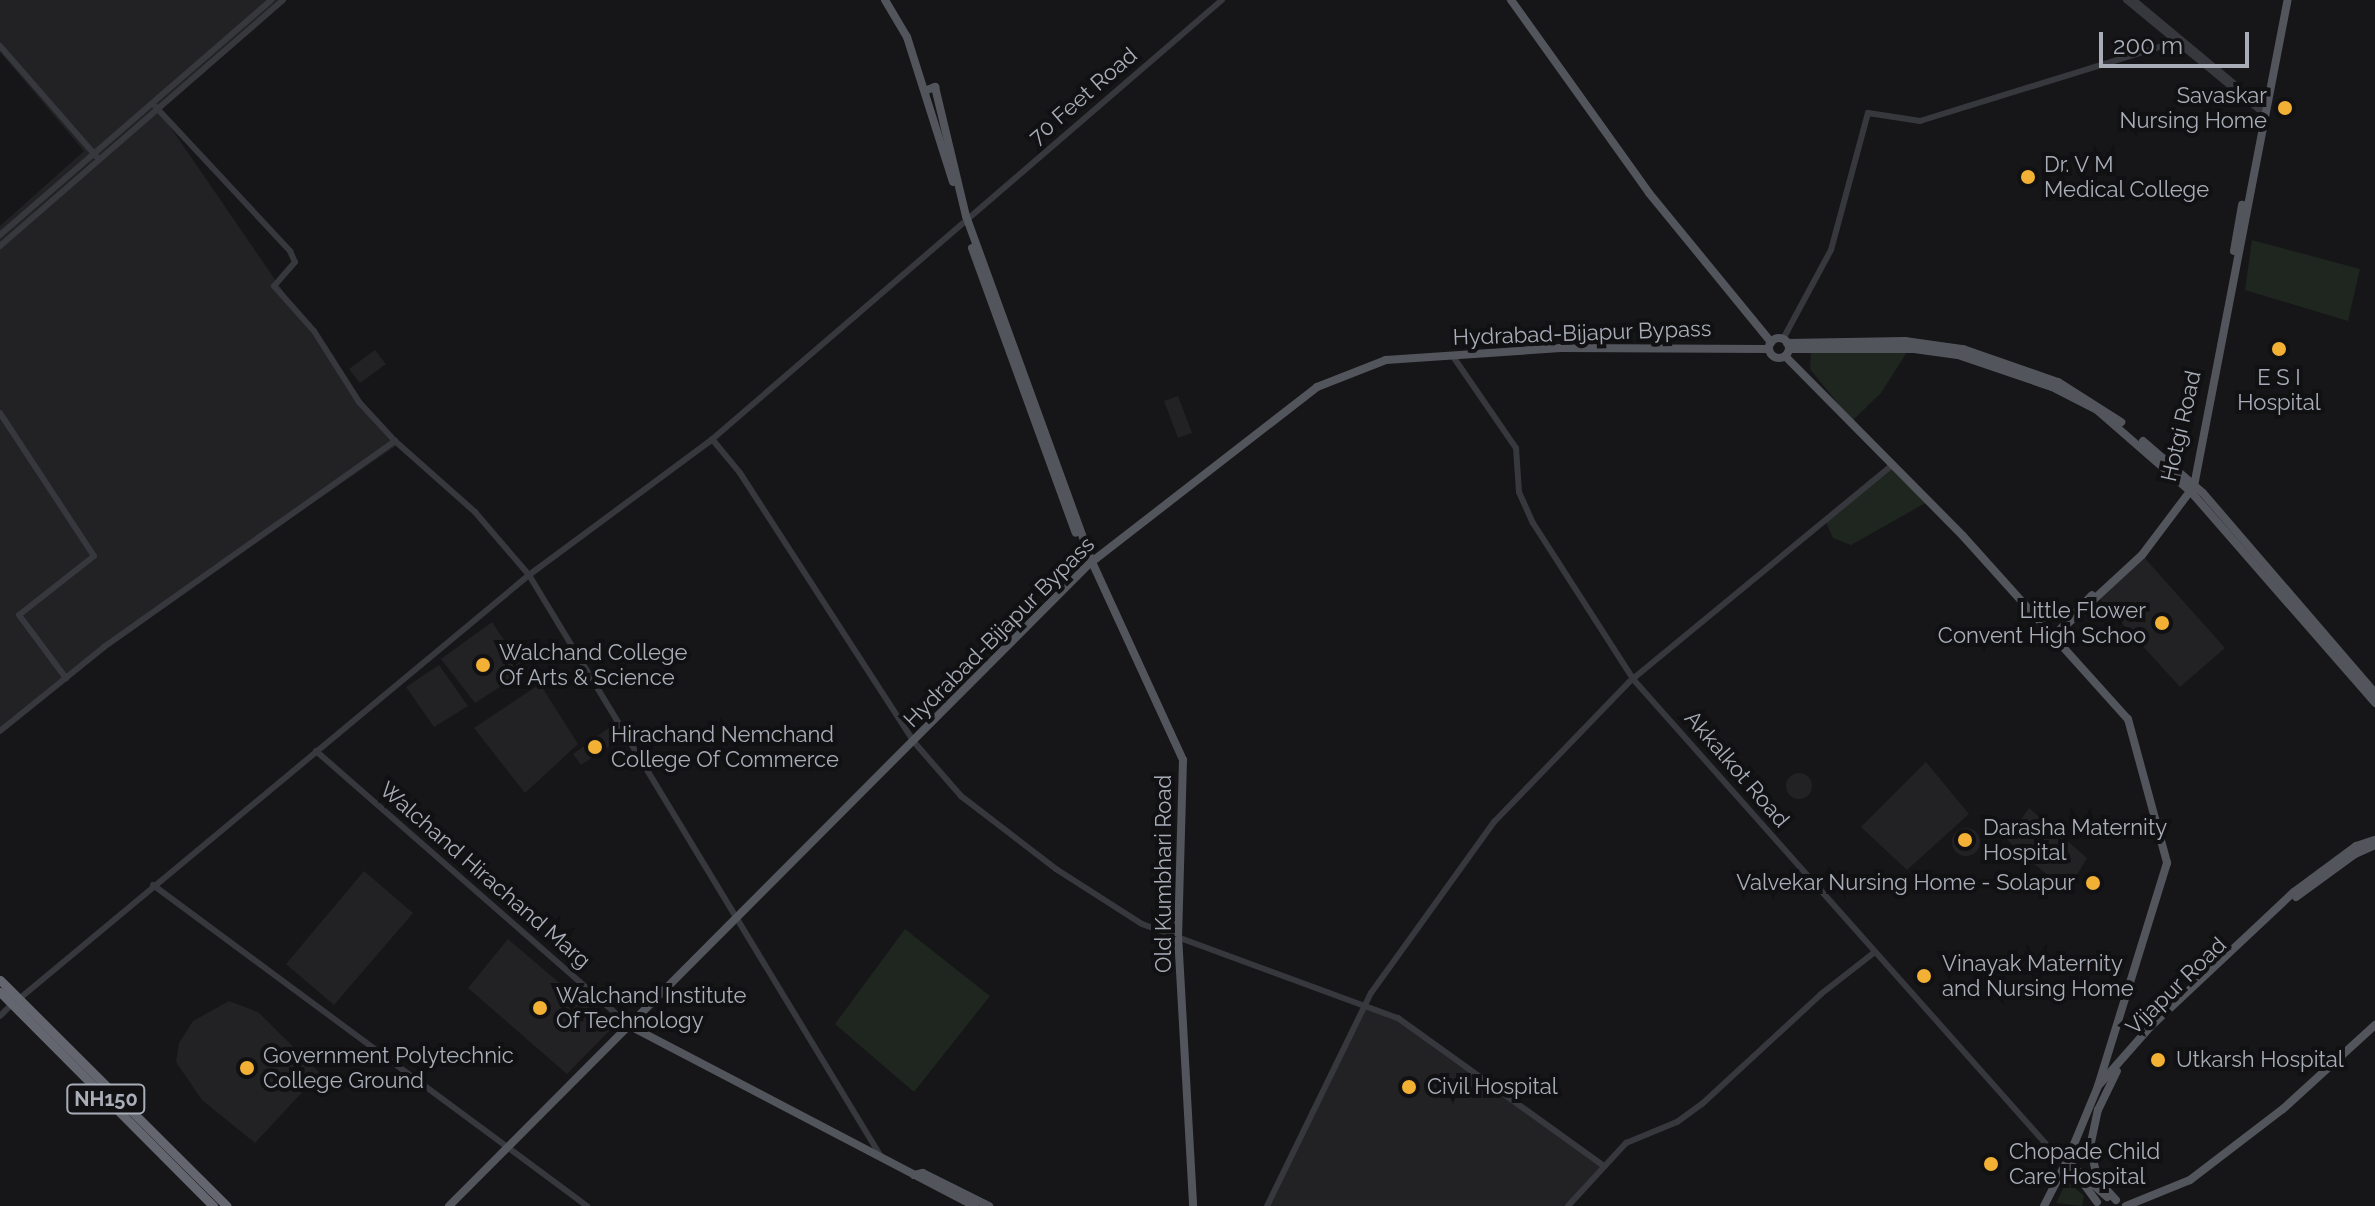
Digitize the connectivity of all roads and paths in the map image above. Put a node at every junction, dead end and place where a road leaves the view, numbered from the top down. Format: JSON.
{"nodes":[{"id":1,"x":271,"y":0,"type":"edge"},
{"id":2,"x":283,"y":0,"type":"edge"},
{"id":3,"x":885,"y":0,"type":"edge"},
{"id":4,"x":1222,"y":0,"type":"edge"},
{"id":5,"x":1511,"y":0,"type":"edge"},
{"id":6,"x":2126,"y":0,"type":"edge"},
{"id":7,"x":2134,"y":0,"type":"edge"},
{"id":8,"x":2285,"y":0,"type":"edge"},
{"id":9,"x":2179,"y":41,"type":"junction"},
{"id":10,"x":0,"y":46,"type":"edge"},
{"id":11,"x":156,"y":106,"type":"junction"},
{"id":12,"x":2263,"y":111,"type":"junction"},
{"id":13,"x":97,"y":157,"type":"junction"},
{"id":14,"x":964,"y":218,"type":"junction"},
{"id":15,"x":0,"y":235,"type":"edge"},
{"id":16,"x":0,"y":246,"type":"edge"},
{"id":17,"x":1770,"y":345,"type":"junction"},
{"id":18,"x":1786,"y":347,"type":"junction"},
{"id":19,"x":1452,"y":355,"type":"junction"},
{"id":20,"x":0,"y":413,"type":"edge"},
{"id":21,"x":712,"y":439,"type":"junction"},
{"id":22,"x":395,"y":441,"type":"junction"},
{"id":23,"x":1893,"y":464,"type":"junction"},
{"id":24,"x":2191,"y":487,"type":"junction"},
{"id":25,"x":1090,"y":563,"type":"junction"},
{"id":26,"x":529,"y":575,"type":"junction"},
{"id":27,"x":2052,"y":638,"type":"junction"},
{"id":28,"x":66,"y":678,"type":"junction"},
{"id":29,"x":1633,"y":679,"type":"junction"},
{"id":30,"x":2375,"y":693,"type":"edge"},
{"id":31,"x":2375,"y":703,"type":"edge"},
{"id":32,"x":0,"y":731,"type":"edge"},
{"id":33,"x":914,"y":742,"type":"junction"},
{"id":34,"x":316,"y":751,"type":"junction"},
{"id":35,"x":2375,"y":843,"type":"edge"},
{"id":36,"x":153,"y":885,"type":"junction"},
{"id":37,"x":737,"y":919,"type":"junction"},
{"id":38,"x":1178,"y":935,"type":"junction"},
{"id":39,"x":1875,"y":952,"type":"junction"},
{"id":40,"x":0,"y":980,"type":"edge"},
{"id":41,"x":0,"y":992,"type":"edge"},
{"id":42,"x":15,"y":1001,"type":"junction"},
{"id":43,"x":1365,"y":1005,"type":"junction"},
{"id":44,"x":0,"y":1016,"type":"edge"},
{"id":45,"x":2375,"y":1025,"type":"edge"},
{"id":46,"x":630,"y":1026,"type":"junction"},
{"id":47,"x":2098,"y":1086,"type":"junction"},
{"id":48,"x":505,"y":1149,"type":"junction"},
{"id":49,"x":880,"y":1155,"type":"junction"},
{"id":50,"x":2067,"y":1161,"type":"junction"},
{"id":51,"x":1604,"y":1166,"type":"junction"},
{"id":52,"x":914,"y":1175,"type":"junction"},
{"id":53,"x":2109,"y":1202,"type":"edge"},
{"id":54,"x":213,"y":1206,"type":"edge"},
{"id":55,"x":227,"y":1206,"type":"edge"},
{"id":56,"x":449,"y":1206,"type":"edge"},
{"id":57,"x":587,"y":1206,"type":"edge"},
{"id":58,"x":975,"y":1206,"type":"edge"},
{"id":59,"x":989,"y":1206,"type":"edge"},
{"id":60,"x":1193,"y":1206,"type":"edge"},
{"id":61,"x":1267,"y":1206,"type":"edge"},
{"id":62,"x":1568,"y":1206,"type":"edge"},
{"id":63,"x":2044,"y":1206,"type":"edge"}],
"edges":[{"from":1,"to":11,"type":"street"},
{"from":2,"to":11,"type":"street"},
{"from":3,"to":14,"type":"main road","name":"Old Kumbhari Road"},
{"from":4,"to":14,"type":"street","name":"70 Feet Road"},
{"from":5,"to":17,"type":"main road"},
{"from":6,"to":9,"type":"street"},
{"from":7,"to":12,"type":"street"},
{"from":8,"to":12,"type":"main road","name":"Hotgi Road"},
{"from":9,"to":12,"type":"street"},
{"from":9,"to":18,"type":"street"},
{"from":10,"to":13,"type":"street"},
{"from":11,"to":13,"type":"street"},
{"from":11,"to":22,"type":"street"},
{"from":12,"to":24,"type":"main road","name":"Hotgi Road"},
{"from":13,"to":15,"type":"street"},
{"from":13,"to":16,"type":"street"},
{"from":14,"to":21,"type":"street","name":"70 Feet Road"},
{"from":14,"to":25,"type":"main road","name":"Old Kumbhari Road"},
{"from":17,"to":18,"type":"main road"},
{"from":17,"to":18,"type":"main road"},
{"from":17,"to":19,"type":"main road","name":"Hydrabad-Bijapur Bypass"},
{"from":18,"to":23,"type":"main road"},
{"from":18,"to":24,"type":"main road"},
{"from":19,"to":25,"type":"main road","name":"Hydrabad-Bijapur Bypass"},
{"from":19,"to":29,"type":"street","name":"Akkalkot Road"},
{"from":20,"to":28,"type":"street"},
{"from":21,"to":26,"type":"street","name":"70 Feet Road"},
{"from":21,"to":33,"type":"street"},
{"from":22,"to":26,"type":"street"},
{"from":22,"to":28,"type":"street"},
{"from":23,"to":27,"type":"main road"},
{"from":23,"to":29,"type":"street"},
{"from":24,"to":27,"type":"main road","name":"Hotgi Road"},
{"from":24,"to":30,"type":"main road"},
{"from":24,"to":31,"type":"main road"},
{"from":25,"to":33,"type":"main road","name":"Hydrabad-Bijapur Bypass"},
{"from":25,"to":38,"type":"main road","name":"Old Kumbhari Road"},
{"from":26,"to":34,"type":"street","name":"70 Feet Road"},
{"from":26,"to":37,"type":"street"},
{"from":27,"to":47,"type":"main road"},
{"from":28,"to":32,"type":"street"},
{"from":29,"to":39,"type":"street","name":"Akkalkot Road"},
{"from":29,"to":43,"type":"street"},
{"from":33,"to":37,"type":"main road","name":"Hydrabad-Bijapur Bypass"},
{"from":33,"to":38,"type":"street"},
{"from":34,"to":36,"type":"street","name":"70 Feet Road"},
{"from":34,"to":46,"type":"street","name":"Walchand Hirachand Marg"},
{"from":35,"to":47,"type":"main road","name":"Vijapur Road"},
{"from":35,"to":53,"type":"main road","name":"Vijapur Road"},
{"from":36,"to":42,"type":"street","name":"70 Feet Road"},
{"from":36,"to":48,"type":"street"},
{"from":37,"to":46,"type":"main road","name":"Hydrabad-Bijapur Bypass"},
{"from":37,"to":49,"type":"street"},
{"from":38,"to":43,"type":"street"},
{"from":38,"to":60,"type":"main road","name":"Old Kumbhari Road"},
{"from":39,"to":50,"type":"street","name":"Akkalkot Road"},
{"from":39,"to":51,"type":"street"},
{"from":40,"to":42,"type":"highway","number":"NH150"},
{"from":41,"to":42,"type":"highway","number":"NH150"},
{"from":42,"to":44,"type":"street","name":"70 Feet Road"},
{"from":42,"to":54,"type":"highway","number":"NH150"},
{"from":42,"to":55,"type":"highway","number":"NH150"},
{"from":43,"to":51,"type":"street"},
{"from":43,"to":61,"type":"street"},
{"from":45,"to":53,"type":"main road"},
{"from":46,"to":48,"type":"main road","name":"Hydrabad-Bijapur Bypass"},
{"from":46,"to":49,"type":"main road"},
{"from":47,"to":50,"type":"main road","name":"Vijapur Road"},
{"from":48,"to":56,"type":"main road","name":"Hydrabad-Bijapur Bypass"},
{"from":48,"to":57,"type":"street"},
{"from":49,"to":52,"type":"main road"},
{"from":50,"to":53,"type":"main road"},
{"from":50,"to":53,"type":"main road"},
{"from":50,"to":63,"type":"main road","name":"Vijapur Road"},
{"from":51,"to":62,"type":"street"},
{"from":52,"to":58,"type":"main road"},
{"from":52,"to":59,"type":"main road"}]}
